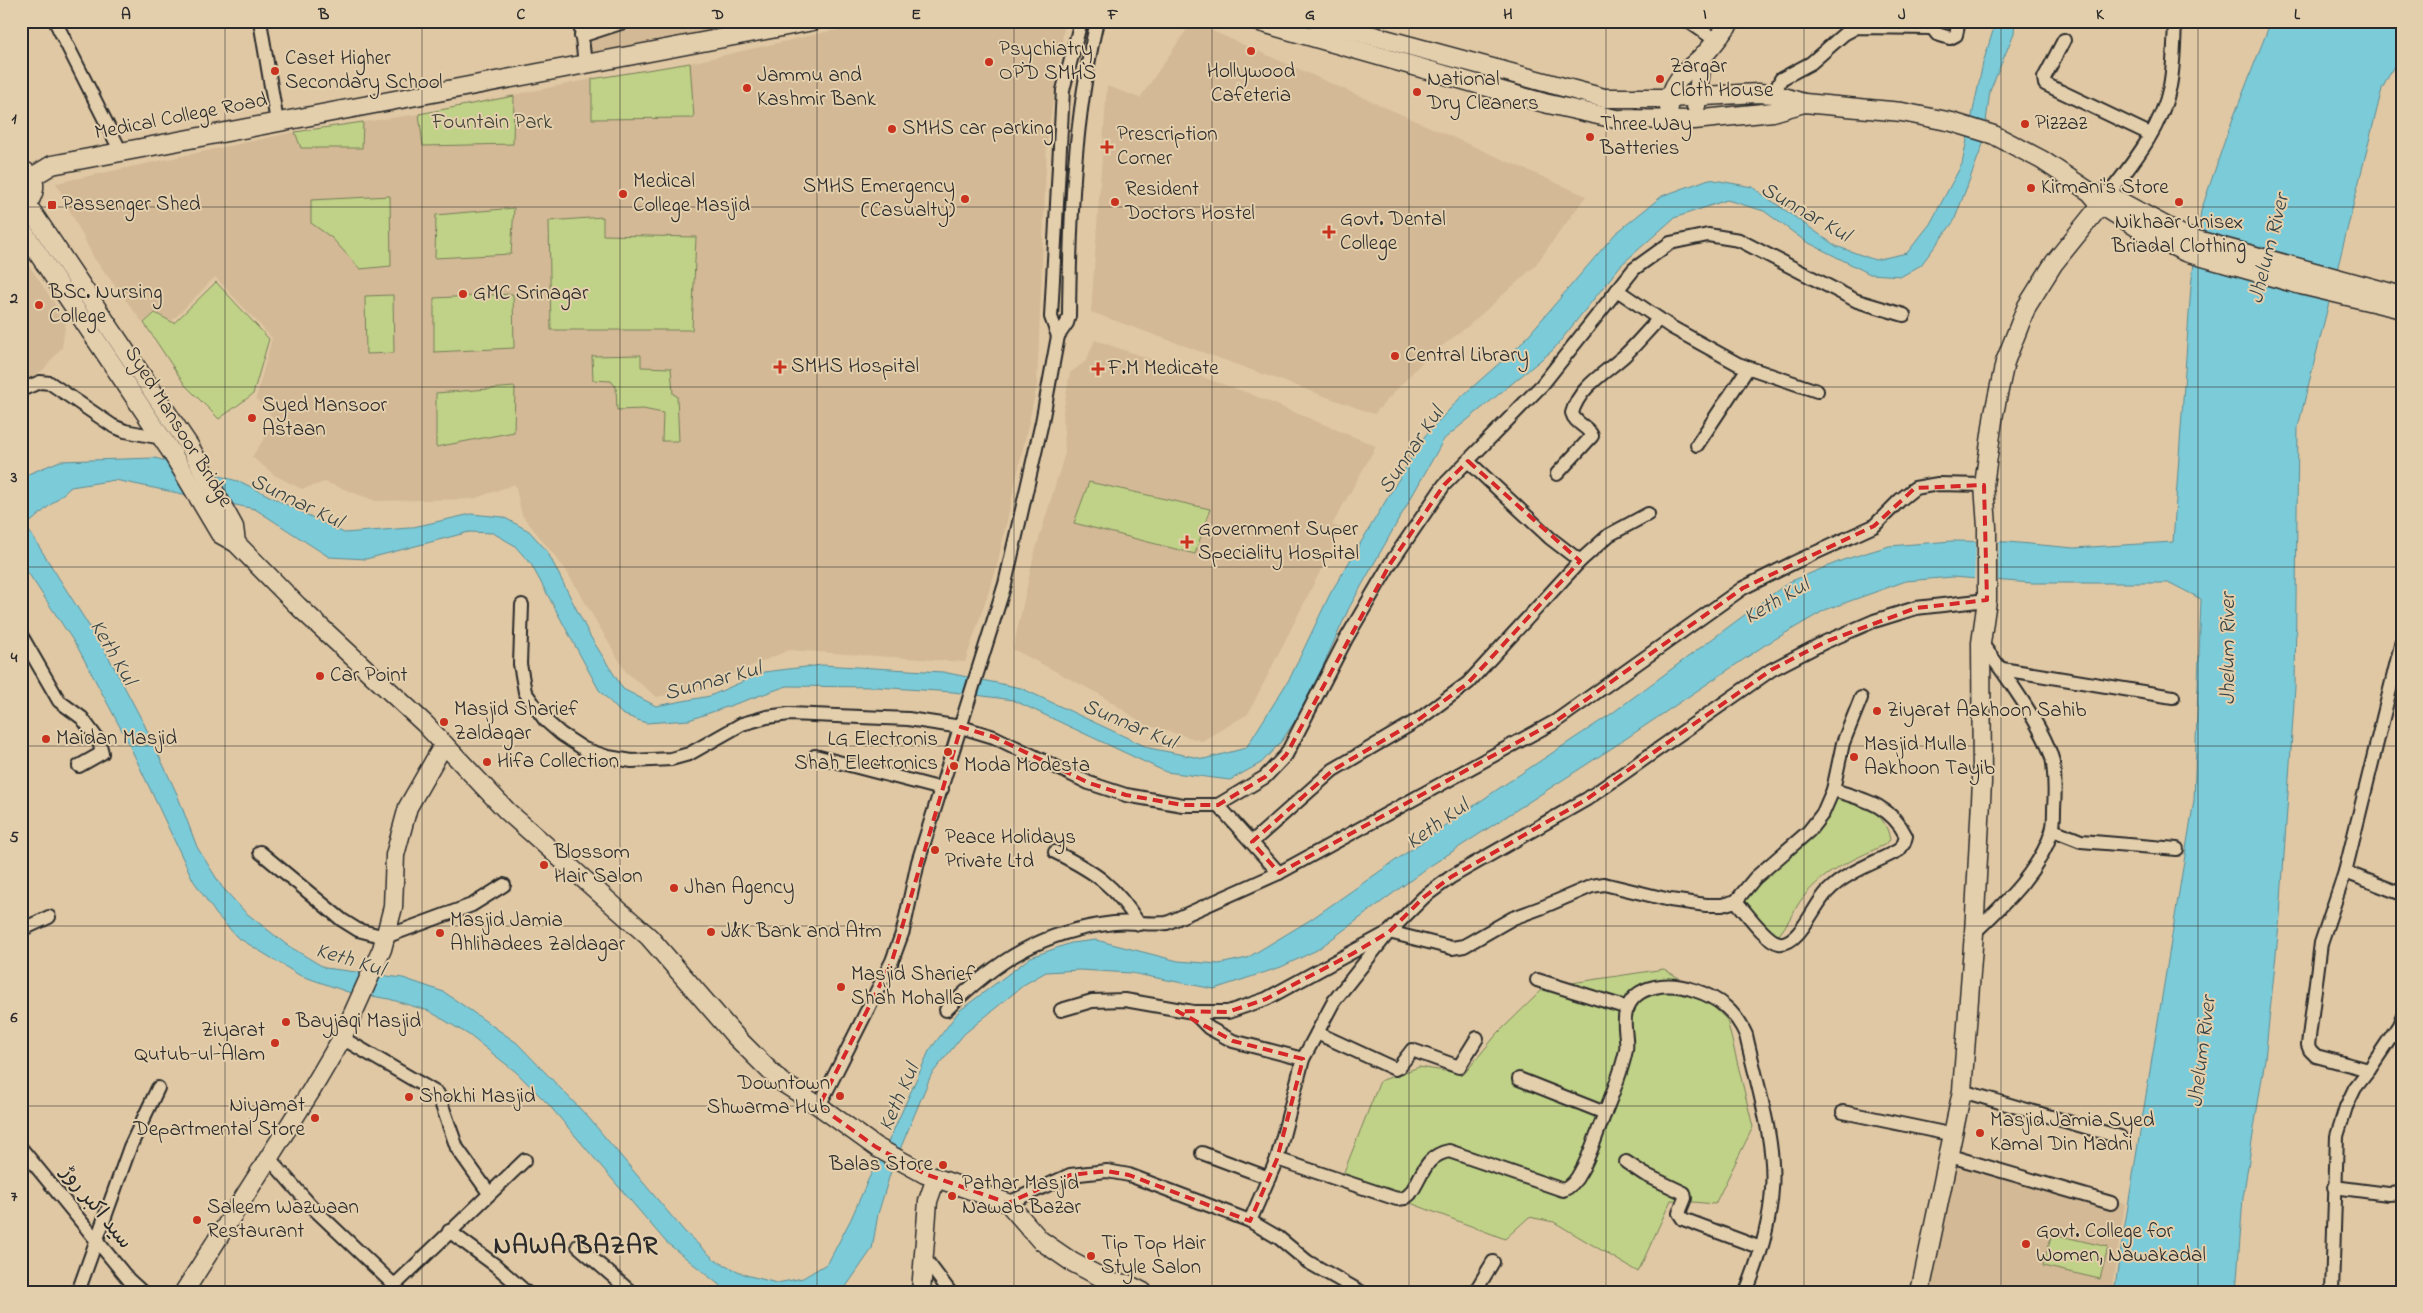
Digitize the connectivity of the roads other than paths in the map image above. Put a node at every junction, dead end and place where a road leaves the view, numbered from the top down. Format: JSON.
{"nodes":[{"id":1,"x":55,"y":21,"type":"edge"},
{"id":2,"x":260,"y":21,"type":"edge"},
{"id":3,"x":580,"y":21,"type":"edge"},
{"id":4,"x":627,"y":21,"type":"edge"},
{"id":5,"x":813,"y":21,"type":"edge"},
{"id":6,"x":1081,"y":21,"type":"edge"},
{"id":7,"x":1097,"y":21,"type":"edge"},
{"id":8,"x":1256,"y":21,"type":"edge"},
{"id":9,"x":1318,"y":21,"type":"edge"},
{"id":10,"x":1688,"y":21,"type":"edge"},
{"id":11,"x":1731,"y":21,"type":"edge"},
{"id":12,"x":1959,"y":21,"type":"edge"},
{"id":13,"x":2175,"y":21,"type":"edge"},
{"id":14,"x":1929,"y":25,"type":"edge"},
{"id":15,"x":581,"y":36,"type":"junction"},
{"id":16,"x":2064,"y":40,"type":"dead end"},
{"id":17,"x":1717,"y":41,"type":"junction"},
{"id":18,"x":1703,"y":55,"type":"junction"},
{"id":19,"x":585,"y":64,"type":"junction"},
{"id":20,"x":1774,"y":94,"type":"junction"},
{"id":21,"x":1697,"y":96,"type":"junction"},
{"id":22,"x":1669,"y":98,"type":"junction"},
{"id":23,"x":1804,"y":103,"type":"junction"},
{"id":24,"x":1694,"y":120,"type":"junction"},
{"id":25,"x":1668,"y":121,"type":"junction"},
{"id":26,"x":277,"y":122,"type":"junction"},
{"id":27,"x":2150,"y":134,"type":"junction"},
{"id":28,"x":121,"y":152,"type":"junction"},
{"id":29,"x":25,"y":169,"type":"edge"},
{"id":30,"x":2100,"y":198,"type":"junction"},
{"id":31,"x":24,"y":204,"type":"edge"},
{"id":32,"x":21,"y":228,"type":"edge"},
{"id":33,"x":1617,"y":290,"type":"junction"},
{"id":34,"x":2370,"y":294,"type":"junction"},
{"id":35,"x":2402,"y":296,"type":"edge"},
{"id":36,"x":2402,"y":309,"type":"edge"},
{"id":37,"x":1904,"y":315,"type":"dead end"},
{"id":38,"x":1659,"y":319,"type":"junction"},
{"id":39,"x":1058,"y":336,"type":"junction"},
{"id":40,"x":1748,"y":368,"type":"junction"},
{"id":41,"x":21,"y":390,"type":"edge"},
{"id":42,"x":1817,"y":392,"type":"dead end"},
{"id":43,"x":162,"y":438,"type":"junction"},
{"id":44,"x":1697,"y":445,"type":"dead end"},
{"id":45,"x":1468,"y":461,"type":"junction"},
{"id":46,"x":1557,"y":474,"type":"dead end"},
{"id":47,"x":1984,"y":485,"type":"junction"},
{"id":48,"x":1648,"y":514,"type":"dead end"},
{"id":49,"x":236,"y":543,"type":"junction"},
{"id":50,"x":1580,"y":561,"type":"junction"},
{"id":51,"x":1986,"y":594,"type":"junction"},
{"id":52,"x":522,"y":605,"type":"dead end"},
{"id":53,"x":21,"y":635,"type":"edge"},
{"id":54,"x":2402,"y":641,"type":"edge"},
{"id":55,"x":1981,"y":643,"type":"junction"},
{"id":56,"x":2002,"y":669,"type":"junction"},
{"id":57,"x":2173,"y":697,"type":"dead end"},
{"id":58,"x":1861,"y":698,"type":"dead end"},
{"id":59,"x":961,"y":727,"type":"junction"},
{"id":60,"x":444,"y":744,"type":"junction"},
{"id":61,"x":815,"y":756,"type":"dead end"},
{"id":62,"x":79,"y":766,"type":"dead end"},
{"id":63,"x":942,"y":789,"type":"junction"},
{"id":64,"x":1833,"y":790,"type":"junction"},
{"id":65,"x":1218,"y":805,"type":"junction"},
{"id":66,"x":2052,"y":830,"type":"junction"},
{"id":67,"x":1252,"y":842,"type":"junction"},
{"id":68,"x":2176,"y":849,"type":"dead end"},
{"id":69,"x":260,"y":852,"type":"dead end"},
{"id":70,"x":1055,"y":852,"type":"dead end"},
{"id":71,"x":2345,"y":872,"type":"junction"},
{"id":72,"x":1279,"y":873,"type":"junction"},
{"id":73,"x":504,"y":885,"type":"dead end"},
{"id":74,"x":2402,"y":894,"type":"edge"},
{"id":75,"x":1736,"y":901,"type":"junction"},
{"id":76,"x":49,"y":917,"type":"dead end"},
{"id":77,"x":1139,"y":924,"type":"junction"},
{"id":78,"x":21,"y":930,"type":"edge"},
{"id":79,"x":1389,"y":932,"type":"junction"},
{"id":80,"x":1974,"y":933,"type":"junction"},
{"id":81,"x":385,"y":937,"type":"junction"},
{"id":82,"x":1536,"y":980,"type":"dead end"},
{"id":83,"x":1628,"y":1008,"type":"junction"},
{"id":84,"x":946,"y":1010,"type":"dead end"},
{"id":85,"x":1062,"y":1010,"type":"dead end"},
{"id":86,"x":1193,"y":1012,"type":"junction"},
{"id":87,"x":2402,"y":1017,"type":"edge"},
{"id":88,"x":345,"y":1031,"type":"junction"},
{"id":89,"x":1317,"y":1032,"type":"junction"},
{"id":90,"x":1477,"y":1038,"type":"dead end"},
{"id":91,"x":1303,"y":1060,"type":"junction"},
{"id":92,"x":2369,"y":1070,"type":"junction"},
{"id":93,"x":1519,"y":1079,"type":"dead end"},
{"id":94,"x":158,"y":1088,"type":"dead end"},
{"id":95,"x":1962,"y":1091,"type":"junction"},
{"id":96,"x":819,"y":1106,"type":"junction"},
{"id":97,"x":1843,"y":1112,"type":"dead end"},
{"id":98,"x":1605,"y":1113,"type":"junction"},
{"id":99,"x":1954,"y":1135,"type":"junction"},
{"id":100,"x":2120,"y":1137,"type":"dead end"},
{"id":101,"x":21,"y":1148,"type":"edge"},
{"id":102,"x":1202,"y":1153,"type":"dead end"},
{"id":103,"x":1950,"y":1156,"type":"junction"},
{"id":104,"x":269,"y":1158,"type":"junction"},
{"id":105,"x":1277,"y":1159,"type":"junction"},
{"id":106,"x":525,"y":1160,"type":"dead end"},
{"id":107,"x":1626,"y":1162,"type":"dead end"},
{"id":108,"x":930,"y":1176,"type":"junction"},
{"id":109,"x":1269,"y":1178,"type":"junction"},
{"id":110,"x":2334,"y":1187,"type":"junction"},
{"id":111,"x":489,"y":1193,"type":"junction"},
{"id":112,"x":2402,"y":1193,"type":"edge"},
{"id":113,"x":1008,"y":1203,"type":"junction"},
{"id":114,"x":2111,"y":1203,"type":"dead end"},
{"id":115,"x":1250,"y":1220,"type":"junction"},
{"id":116,"x":449,"y":1231,"type":"junction"},
{"id":117,"x":97,"y":1240,"type":"junction"},
{"id":118,"x":578,"y":1246,"type":"dead end"},
{"id":119,"x":1761,"y":1248,"type":"junction"},
{"id":120,"x":923,"y":1256,"type":"junction"},
{"id":121,"x":1492,"y":1262,"type":"dead end"},
{"id":122,"x":1117,"y":1287,"type":"edge"},
{"id":123,"x":78,"y":1292,"type":"edge"},
{"id":124,"x":142,"y":1292,"type":"edge"},
{"id":125,"x":184,"y":1292,"type":"edge"},
{"id":126,"x":526,"y":1292,"type":"edge"},
{"id":127,"x":631,"y":1292,"type":"edge"},
{"id":128,"x":921,"y":1292,"type":"edge"},
{"id":129,"x":950,"y":1292,"type":"edge"},
{"id":130,"x":1143,"y":1292,"type":"edge"},
{"id":131,"x":1361,"y":1292,"type":"edge"},
{"id":132,"x":1475,"y":1292,"type":"edge"},
{"id":133,"x":1746,"y":1292,"type":"edge"},
{"id":134,"x":1920,"y":1292,"type":"edge"},
{"id":135,"x":2332,"y":1292,"type":"edge"}],
"edges":[{"from":1,"to":28,"type":"street"},
{"from":2,"to":26,"type":"street"},
{"from":3,"to":15,"type":"street"},
{"from":4,"to":15,"type":"street"},
{"from":5,"to":19,"type":"main road","name":"Medical College Road"},
{"from":6,"to":39,"type":"street"},
{"from":7,"to":39,"type":"street"},
{"from":8,"to":25,"type":"main road"},
{"from":9,"to":22,"type":"main road"},
{"from":10,"to":17,"type":"street"},
{"from":11,"to":17,"type":"main road"},
{"from":12,"to":14,"type":"street"},
{"from":13,"to":27,"type":"street"},
{"from":14,"to":20,"type":"street"},
{"from":15,"to":19,"type":"street"},
{"from":16,"to":27,"type":"street"},
{"from":17,"to":18,"type":"main road"},
{"from":18,"to":21,"type":"main road"},
{"from":18,"to":22,"type":"main road"},
{"from":19,"to":26,"type":"main road","name":"Medical College Road"},
{"from":20,"to":21,"type":"main road"},
{"from":20,"to":23,"type":"main road"},
{"from":21,"to":22,"type":"main road"},
{"from":21,"to":24,"type":"main road"},
{"from":22,"to":25,"type":"main road"},
{"from":23,"to":24,"type":"main road"},
{"from":23,"to":30,"type":"main road"},
{"from":24,"to":25,"type":"main road"},
{"from":26,"to":28,"type":"main road","name":"Medical College Road"},
{"from":27,"to":30,"type":"street"},
{"from":28,"to":29,"type":"main road","name":"Medical College Road"},
{"from":29,"to":31,"type":"main road"},
{"from":30,"to":34,"type":"main road"},
{"from":30,"to":47,"type":"main road"},
{"from":31,"to":49,"type":"main road","name":"Syed Mansoor Bridge"},
{"from":32,"to":43,"type":"main road","name":"Syed Mansoor Bridge"},
{"from":33,"to":37,"type":"street"},
{"from":33,"to":38,"type":"street"},
{"from":33,"to":45,"type":"street"},
{"from":34,"to":35,"type":"main road"},
{"from":34,"to":36,"type":"main road"},
{"from":38,"to":40,"type":"street"},
{"from":38,"to":46,"type":"street"},
{"from":39,"to":59,"type":"street"},
{"from":40,"to":42,"type":"street"},
{"from":40,"to":44,"type":"street"},
{"from":41,"to":43,"type":"street"},
{"from":43,"to":49,"type":"main road","name":"Syed Mansoor Bridge"},
{"from":45,"to":50,"type":"street"},
{"from":45,"to":65,"type":"street"},
{"from":47,"to":51,"type":"main road"},
{"from":47,"to":72,"type":"street"},
{"from":48,"to":50,"type":"street"},
{"from":49,"to":60,"type":"main road","name":"Syed Mansoor Bridge"},
{"from":50,"to":67,"type":"street"},
{"from":51,"to":55,"type":"main road"},
{"from":51,"to":79,"type":"street"},
{"from":52,"to":59,"type":"street"},
{"from":53,"to":62,"type":"street"},
{"from":54,"to":71,"type":"street"},
{"from":55,"to":56,"type":"street"},
{"from":55,"to":80,"type":"main road"},
{"from":56,"to":57,"type":"street"},
{"from":56,"to":66,"type":"street"},
{"from":58,"to":64,"type":"street"},
{"from":59,"to":63,"type":"street"},
{"from":59,"to":65,"type":"street"},
{"from":60,"to":81,"type":"main road"},
{"from":60,"to":96,"type":"main road","name":"Syed Mansoor Bridge"},
{"from":61,"to":63,"type":"street"},
{"from":63,"to":96,"type":"street"},
{"from":64,"to":75,"type":"street"},
{"from":64,"to":75,"type":"street"},
{"from":65,"to":67,"type":"street"},
{"from":66,"to":68,"type":"street"},
{"from":66,"to":80,"type":"street"},
{"from":67,"to":72,"type":"street"},
{"from":69,"to":81,"type":"street"},
{"from":70,"to":77,"type":"street"},
{"from":71,"to":74,"type":"street"},
{"from":71,"to":92,"type":"street"},
{"from":72,"to":77,"type":"street"},
{"from":73,"to":81,"type":"street"},
{"from":75,"to":79,"type":"street"},
{"from":76,"to":78,"type":"street"},
{"from":77,"to":84,"type":"street"},
{"from":79,"to":86,"type":"street"},
{"from":79,"to":89,"type":"street"},
{"from":80,"to":95,"type":"main road"},
{"from":81,"to":88,"type":"main road"},
{"from":82,"to":83,"type":"street"},
{"from":83,"to":98,"type":"street"},
{"from":83,"to":119,"type":"street"},
{"from":85,"to":86,"type":"street"},
{"from":86,"to":91,"type":"street"},
{"from":87,"to":92,"type":"street"},
{"from":88,"to":104,"type":"main road"},
{"from":88,"to":111,"type":"street"},
{"from":89,"to":90,"type":"street"},
{"from":89,"to":91,"type":"street"},
{"from":91,"to":105,"type":"street"},
{"from":92,"to":110,"type":"street"},
{"from":93,"to":98,"type":"street"},
{"from":94,"to":117,"type":"street"},
{"from":95,"to":99,"type":"main road"},
{"from":95,"to":100,"type":"street"},
{"from":96,"to":108,"type":"main road","name":"Syed Mansoor Bridge"},
{"from":97,"to":99,"type":"street"},
{"from":98,"to":105,"type":"street"},
{"from":99,"to":103,"type":"main road"},
{"from":101,"to":117,"type":"street","name":"سید اکبر روڑ"},
{"from":102,"to":109,"type":"street"},
{"from":103,"to":114,"type":"street"},
{"from":103,"to":134,"type":"main road"},
{"from":104,"to":116,"type":"street"},
{"from":104,"to":125,"type":"main road"},
{"from":105,"to":109,"type":"street"},
{"from":106,"to":111,"type":"street"},
{"from":107,"to":119,"type":"street"},
{"from":108,"to":113,"type":"main road","name":"Syed Mansoor Bridge"},
{"from":108,"to":120,"type":"main road"},
{"from":109,"to":115,"type":"street"},
{"from":110,"to":112,"type":"street"},
{"from":110,"to":135,"type":"street"},
{"from":111,"to":116,"type":"street"},
{"from":113,"to":115,"type":"street"},
{"from":113,"to":122,"type":"main road"},
{"from":115,"to":131,"type":"street"},
{"from":116,"to":126,"type":"street"},
{"from":117,"to":123,"type":"street"},
{"from":117,"to":124,"type":"street","name":"سید اکبر روڑ"},
{"from":118,"to":127,"type":"street"},
{"from":119,"to":133,"type":"street"},
{"from":120,"to":128,"type":"main road"},
{"from":120,"to":129,"type":"street"},
{"from":121,"to":132,"type":"street"},
{"from":122,"to":130,"type":"main road"}]}
